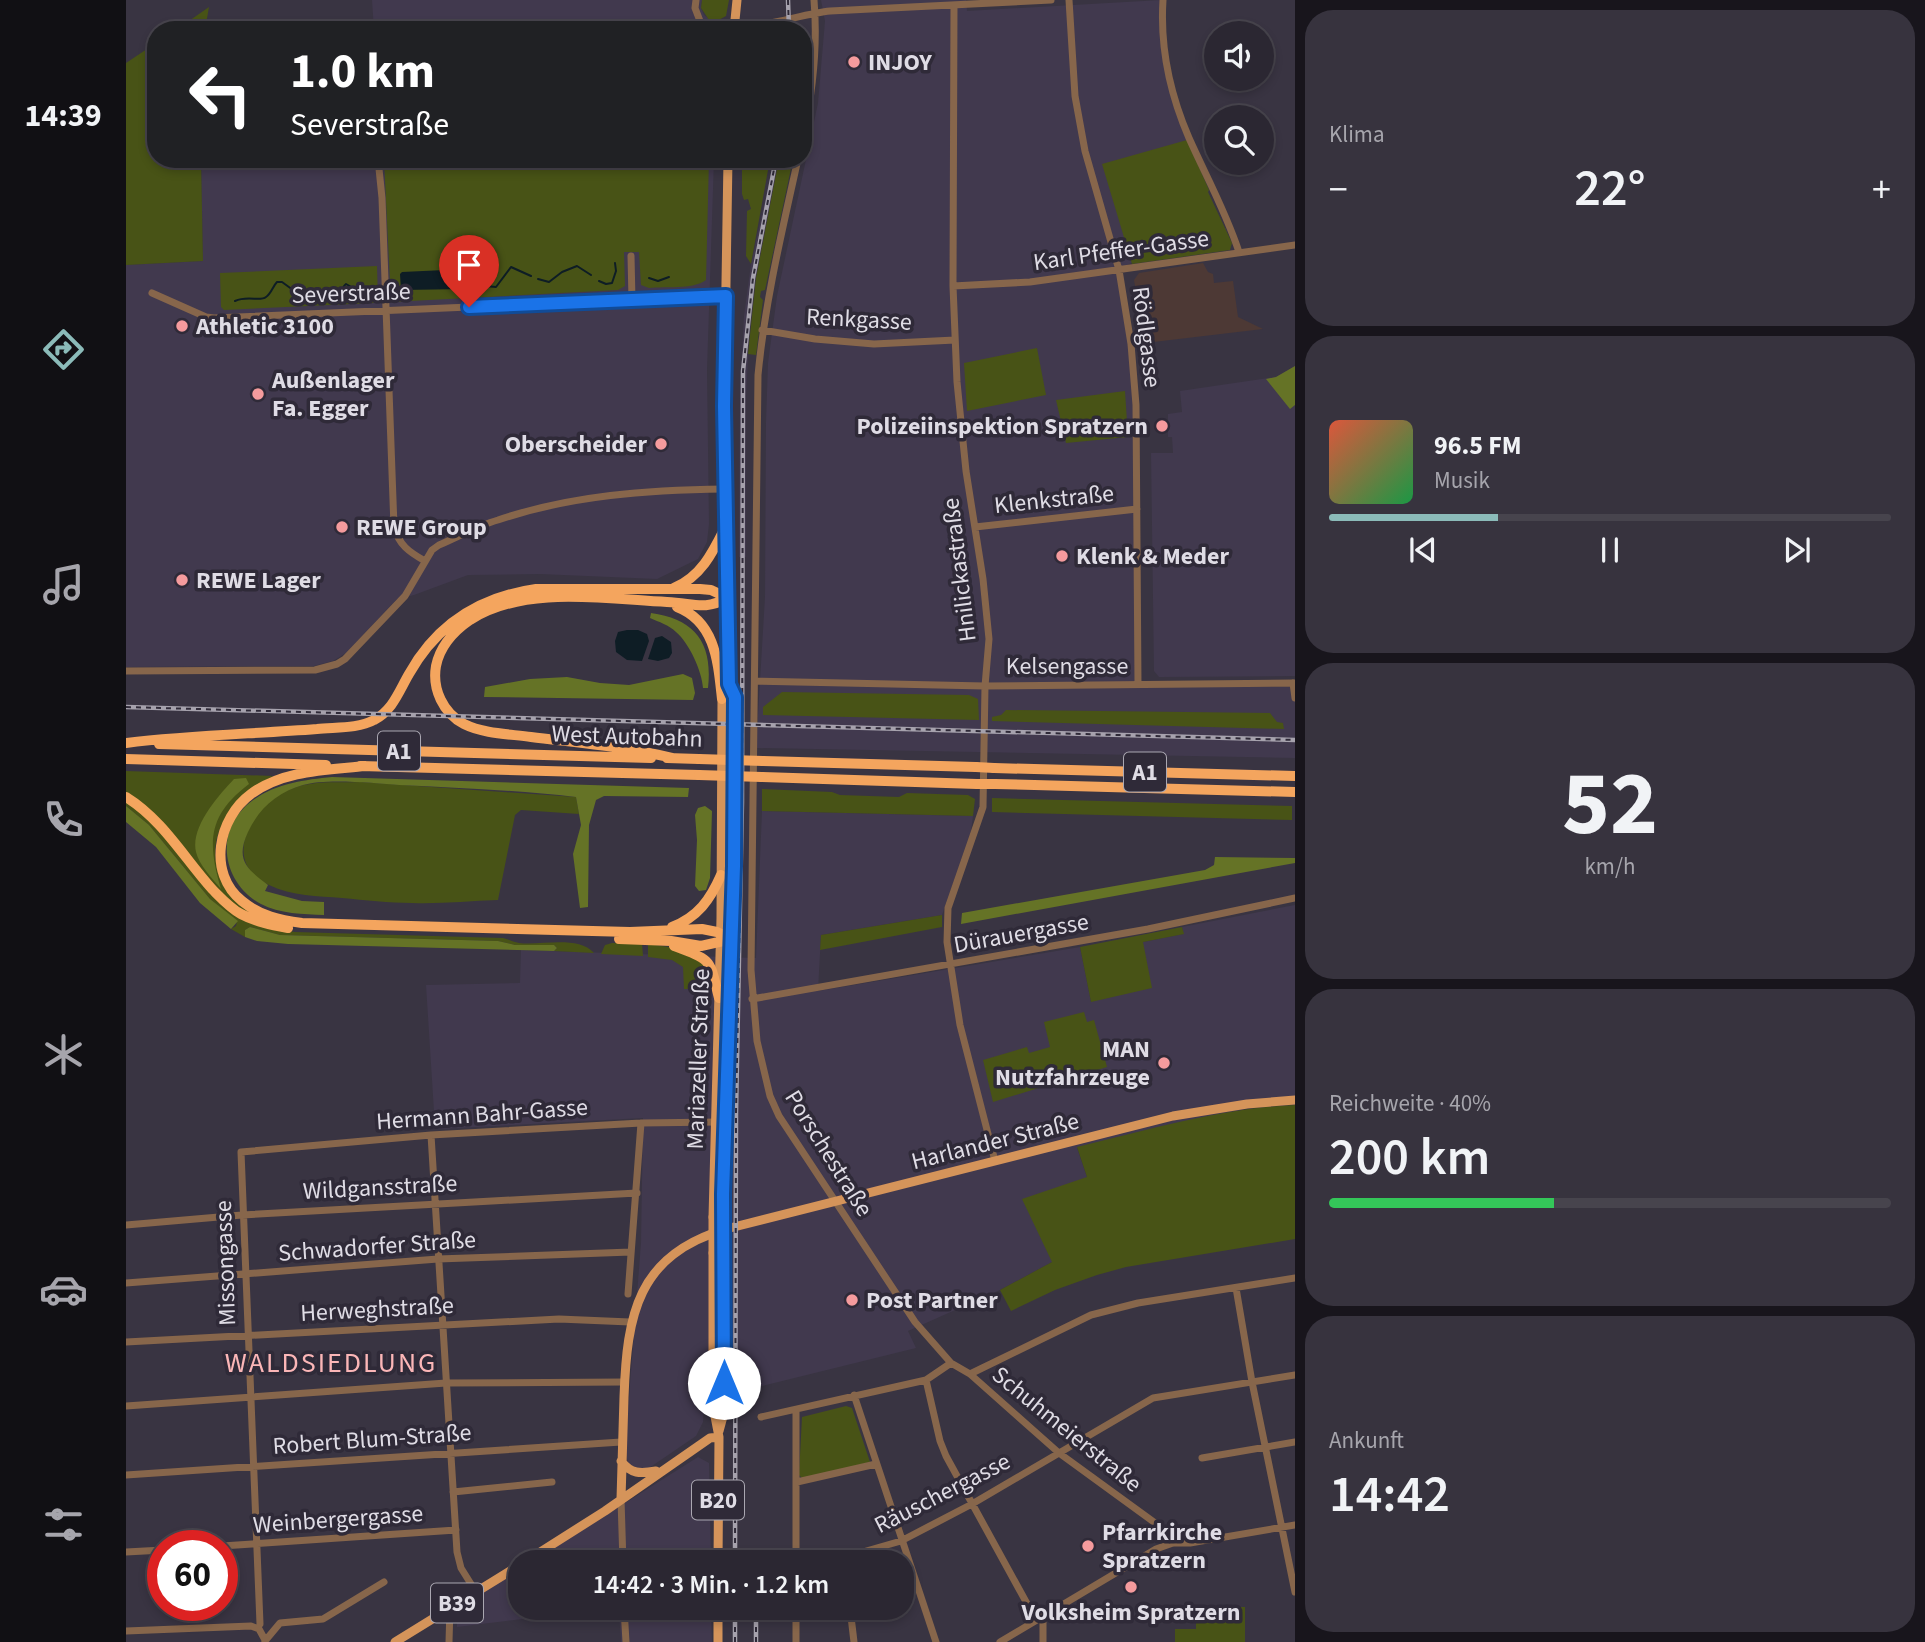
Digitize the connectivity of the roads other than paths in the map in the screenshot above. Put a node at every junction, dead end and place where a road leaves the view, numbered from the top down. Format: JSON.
{"nodes":[{"id":1,"x":696,"y":0,"type":"edge"},
{"id":2,"x":737,"y":0,"type":"edge"},
{"id":3,"x":814,"y":0,"type":"edge"},
{"id":4,"x":1051,"y":0,"type":"edge"},
{"id":5,"x":1069,"y":0,"type":"edge"},
{"id":6,"x":1163,"y":0,"type":"edge"},
{"id":7,"x":954,"y":5,"type":"junction"},
{"id":8,"x":815,"y":12,"type":"junction"},
{"id":9,"x":700,"y":21,"type":"edge"},
{"id":10,"x":735,"y":21,"type":"edge"},
{"id":11,"x":776,"y":21,"type":"edge"},
{"id":12,"x":812,"y":90,"type":"edge"},
{"id":13,"x":379,"y":168,"type":"edge"},
{"id":14,"x":728,"y":168,"type":"edge"},
{"id":15,"x":796,"y":168,"type":"edge"},
{"id":16,"x":1295,"y":245,"type":"edge"},
{"id":17,"x":1239,"y":252,"type":"junction"},
{"id":18,"x":631,"y":256,"type":"dead end"},
{"id":19,"x":1119,"y":270,"type":"junction"},
{"id":20,"x":953,"y":286,"type":"junction"},
{"id":21,"x":152,"y":293,"type":"dead end"},
{"id":22,"x":726,"y":296,"type":"junction"},
{"id":23,"x":632,"y":300,"type":"junction"},
{"id":24,"x":385,"y":310,"type":"junction"},
{"id":25,"x":762,"y":330,"type":"junction"},
{"id":26,"x":955,"y":340,"type":"junction"},
{"id":27,"x":725,"y":489,"type":"junction"},
{"id":28,"x":1137,"y":509,"type":"junction"},
{"id":29,"x":975,"y":527,"type":"junction"},
{"id":30,"x":725,"y":528,"type":"junction"},
{"id":31,"x":425,"y":561,"type":"junction"},
{"id":32,"x":666,"y":591,"type":"junction"},
{"id":33,"x":728,"y":597,"type":"junction"},
{"id":34,"x":654,"y":602,"type":"junction"},
{"id":35,"x":126,"y":671,"type":"edge"},
{"id":36,"x":755,"y":681,"type":"junction"},
{"id":37,"x":1294,"y":683,"type":"edge"},
{"id":38,"x":729,"y":684,"type":"junction"},
{"id":39,"x":1138,"y":684,"type":"junction"},
{"id":40,"x":985,"y":686,"type":"junction"},
{"id":41,"x":1295,"y":698,"type":"edge"},
{"id":42,"x":722,"y":699,"type":"junction"},
{"id":43,"x":126,"y":743,"type":"edge"},
{"id":44,"x":673,"y":758,"type":"junction"},
{"id":45,"x":126,"y":759,"type":"edge"},
{"id":46,"x":365,"y":766,"type":"junction"},
{"id":47,"x":1295,"y":776,"type":"edge"},
{"id":48,"x":1295,"y":792,"type":"edge"},
{"id":49,"x":126,"y":797,"type":"edge"},
{"id":50,"x":721,"y":875,"type":"junction"},
{"id":51,"x":1295,"y":898,"type":"edge"},
{"id":52,"x":660,"y":936,"type":"junction"},
{"id":53,"x":724,"y":938,"type":"junction"},
{"id":54,"x":950,"y":965,"type":"junction"},
{"id":55,"x":719,"y":998,"type":"junction"},
{"id":56,"x":752,"y":999,"type":"junction"},
{"id":57,"x":1295,"y":1100,"type":"edge"},
{"id":58,"x":720,"y":1122,"type":"junction"},
{"id":59,"x":641,"y":1123,"type":"junction"},
{"id":60,"x":431,"y":1135,"type":"junction"},
{"id":61,"x":241,"y":1152,"type":"joint"},
{"id":62,"x":995,"y":1161,"type":"junction"},
{"id":63,"x":637,"y":1193,"type":"junction"},
{"id":64,"x":837,"y":1201,"type":"junction"},
{"id":65,"x":435,"y":1203,"type":"junction"},
{"id":66,"x":242,"y":1215,"type":"junction"},
{"id":67,"x":126,"y":1225,"type":"edge"},
{"id":68,"x":631,"y":1252,"type":"junction"},
{"id":69,"x":438,"y":1259,"type":"junction"},
{"id":70,"x":245,"y":1274,"type":"junction"},
{"id":71,"x":1295,"y":1278,"type":"edge"},
{"id":72,"x":126,"y":1283,"type":"edge"},
{"id":73,"x":1236,"y":1288,"type":"junction"},
{"id":74,"x":628,"y":1294,"type":"dead end"},
{"id":75,"x":631,"y":1322,"type":"junction"},
{"id":76,"x":442,"y":1325,"type":"junction"},
{"id":77,"x":247,"y":1336,"type":"junction"},
{"id":78,"x":126,"y":1342,"type":"edge"},
{"id":79,"x":951,"y":1363,"type":"junction"},
{"id":80,"x":970,"y":1374,"type":"junction"},
{"id":81,"x":1295,"y":1375,"type":"edge"},
{"id":82,"x":926,"y":1380,"type":"junction"},
{"id":83,"x":624,"y":1382,"type":"junction"},
{"id":84,"x":1252,"y":1382,"type":"junction"},
{"id":85,"x":446,"y":1383,"type":"junction"},
{"id":86,"x":854,"y":1395,"type":"junction"},
{"id":87,"x":251,"y":1397,"type":"junction"},
{"id":88,"x":126,"y":1406,"type":"edge"},
{"id":89,"x":796,"y":1410,"type":"junction"},
{"id":90,"x":761,"y":1417,"type":"dead end"},
{"id":91,"x":719,"y":1437,"type":"junction"},
{"id":92,"x":621,"y":1442,"type":"junction"},
{"id":93,"x":1295,"y":1442,"type":"edge"},
{"id":94,"x":1265,"y":1448,"type":"junction"},
{"id":95,"x":450,"y":1452,"type":"junction"},
{"id":96,"x":1059,"y":1453,"type":"junction"},
{"id":97,"x":1202,"y":1458,"type":"dead end"},
{"id":98,"x":621,"y":1461,"type":"junction"},
{"id":99,"x":876,"y":1464,"type":"junction"},
{"id":100,"x":254,"y":1467,"type":"junction"},
{"id":101,"x":661,"y":1470,"type":"junction"},
{"id":102,"x":126,"y":1475,"type":"edge"},
{"id":103,"x":552,"y":1482,"type":"dead end"},
{"id":104,"x":797,"y":1482,"type":"junction"},
{"id":105,"x":453,"y":1492,"type":"junction"},
{"id":106,"x":621,"y":1499,"type":"junction"},
{"id":107,"x":972,"y":1504,"type":"junction"},
{"id":108,"x":1295,"y":1525,"type":"edge"},
{"id":109,"x":1282,"y":1527,"type":"junction"},
{"id":110,"x":456,"y":1530,"type":"junction"},
{"id":111,"x":901,"y":1541,"type":"junction"},
{"id":112,"x":1173,"y":1543,"type":"junction"},
{"id":113,"x":257,"y":1544,"type":"junction"},
{"id":114,"x":238,"y":1545,"type":"edge"},
{"id":115,"x":147,"y":1550,"type":"edge"},
{"id":116,"x":543,"y":1550,"type":"edge"},
{"id":117,"x":623,"y":1550,"type":"edge"},
{"id":118,"x":718,"y":1550,"type":"edge"},
{"id":119,"x":796,"y":1550,"type":"edge"},
{"id":120,"x":874,"y":1550,"type":"edge"},
{"id":121,"x":126,"y":1552,"type":"edge"},
{"id":122,"x":508,"y":1572,"type":"edge"},
{"id":123,"x":384,"y":1582,"type":"dead end"},
{"id":124,"x":476,"y":1592,"type":"junction"},
{"id":125,"x":1295,"y":1592,"type":"edge"},
{"id":126,"x":450,"y":1607,"type":"junction"},
{"id":127,"x":1040,"y":1618,"type":"junction"},
{"id":128,"x":625,"y":1620,"type":"edge"},
{"id":129,"x":718,"y":1620,"type":"edge"},
{"id":130,"x":796,"y":1620,"type":"edge"},
{"id":131,"x":851,"y":1620,"type":"edge"},
{"id":132,"x":260,"y":1624,"type":"dead end"},
{"id":133,"x":126,"y":1631,"type":"edge"},
{"id":134,"x":265,"y":1641,"type":"edge"},
{"id":135,"x":395,"y":1642,"type":"edge"},
{"id":136,"x":449,"y":1642,"type":"edge"},
{"id":137,"x":626,"y":1642,"type":"edge"},
{"id":138,"x":718,"y":1642,"type":"edge"},
{"id":139,"x":796,"y":1642,"type":"edge"},
{"id":140,"x":854,"y":1642,"type":"edge"},
{"id":141,"x":936,"y":1642,"type":"edge"},
{"id":142,"x":1000,"y":1642,"type":"edge"},
{"id":143,"x":1043,"y":1642,"type":"edge"}],
"edges":[{"from":1,"to":9,"type":"street"},
{"from":2,"to":10,"type":"main road"},
{"from":3,"to":8,"type":"street"},
{"from":4,"to":7,"type":"street"},
{"from":5,"to":19,"type":"street","name":"Rödlgasse"},
{"from":6,"to":17,"type":"street"},
{"from":7,"to":8,"type":"street"},
{"from":7,"to":20,"type":"street","name":"Hnilickastraße"},
{"from":8,"to":11,"type":"street"},
{"from":8,"to":12,"type":"street"},
{"from":13,"to":24,"type":"street"},
{"from":14,"to":22,"type":"main road","name":"Mariazeller Straße","number":"B20"},
{"from":15,"to":25,"type":"street","name":"Porschestraße"},
{"from":16,"to":17,"type":"street","name":"Karl Pfeffer-Gasse"},
{"from":17,"to":19,"type":"street","name":"Karl Pfeffer-Gasse"},
{"from":18,"to":23,"type":"street"},
{"from":19,"to":20,"type":"street","name":"Karl Pfeffer-Gasse"},
{"from":19,"to":28,"type":"street","name":"Rödlgasse"},
{"from":20,"to":26,"type":"street","name":"Hnilickastraße"},
{"from":21,"to":24,"type":"street","name":"Severstraße"},
{"from":22,"to":23,"type":"street","name":"Severstraße"},
{"from":22,"to":27,"type":"main road","name":"Mariazeller Straße","number":"B20"},
{"from":23,"to":24,"type":"street","name":"Severstraße"},
{"from":24,"to":31,"type":"street"},
{"from":25,"to":26,"type":"street","name":"Renkgasse"},
{"from":25,"to":36,"type":"street","name":"Porschestraße"},
{"from":26,"to":29,"type":"street","name":"Hnilickastraße"},
{"from":27,"to":30,"type":"main road","name":"Mariazeller Straße","number":"B20"},
{"from":27,"to":31,"type":"street"},
{"from":28,"to":29,"type":"street","name":"Klenkstraße"},
{"from":28,"to":39,"type":"street","name":"Rödlgasse"},
{"from":29,"to":40,"type":"street","name":"Hnilickastraße"},
{"from":30,"to":32,"type":"highway"},
{"from":30,"to":33,"type":"main road","name":"Mariazeller Straße","number":"B20"},
{"from":31,"to":35,"type":"street"},
{"from":32,"to":33,"type":"highway"},
{"from":32,"to":43,"type":"highway"},
{"from":33,"to":34,"type":"highway"},
{"from":33,"to":38,"type":"main road","name":"Mariazeller Straße","number":"B20"},
{"from":34,"to":42,"type":"highway"},
{"from":34,"to":44,"type":"highway"},
{"from":36,"to":40,"type":"street","name":"Kelsengasse"},
{"from":36,"to":56,"type":"street","name":"Porschestraße"},
{"from":37,"to":39,"type":"street","name":"Kelsengasse"},
{"from":37,"to":41,"type":"street"},
{"from":38,"to":42,"type":"main road","name":"Mariazeller Straße","number":"B20"},
{"from":38,"to":53,"type":"main road","name":"Mariazeller Straße","number":"B20"},
{"from":39,"to":40,"type":"street","name":"Kelsengasse"},
{"from":40,"to":54,"type":"street","name":"Hnilickastraße"},
{"from":42,"to":50,"type":"main road","name":"Mariazeller Straße","number":"B20"},
{"from":43,"to":44,"type":"highway","name":"West Autobahn","number":"A1"},
{"from":44,"to":47,"type":"highway","name":"West Autobahn","number":"A1","bridge":true},
{"from":45,"to":46,"type":"highway","name":"West Autobahn","number":"A1"},
{"from":46,"to":48,"type":"highway","name":"West Autobahn","number":"A1","bridge":true},
{"from":46,"to":52,"type":"highway"},
{"from":49,"to":52,"type":"highway"},
{"from":50,"to":52,"type":"highway"},
{"from":50,"to":53,"type":"main road","name":"Mariazeller Straße","number":"B20"},
{"from":51,"to":54,"type":"street","name":"Dürauergasse"},
{"from":52,"to":53,"type":"highway"},
{"from":52,"to":53,"type":"highway"},
{"from":52,"to":55,"type":"highway"},
{"from":53,"to":55,"type":"main road","name":"Mariazeller Straße","number":"B20"},
{"from":53,"to":58,"type":"main road","name":"Mariazeller Straße","number":"B20"},
{"from":54,"to":56,"type":"street","name":"Dürauergasse"},
{"from":54,"to":62,"type":"street","name":"Hnilickastraße"},
{"from":55,"to":58,"type":"main road","name":"Mariazeller Straße","number":"B20"},
{"from":56,"to":64,"type":"street","name":"Porschestraße"},
{"from":57,"to":62,"type":"main road","name":"Harlander Straße"},
{"from":58,"to":59,"type":"street","name":"Hermann Bahr-Gasse"},
{"from":58,"to":91,"type":"main road","name":"Mariazeller Straße","number":"B20","bridge":true},
{"from":58,"to":91,"type":"main road","name":"Mariazeller Straße","number":"B20","bridge":true},
{"from":59,"to":60,"type":"street","name":"Hermann Bahr-Gasse"},
{"from":59,"to":63,"type":"street"},
{"from":60,"to":61,"type":"street","name":"Hermann Bahr-Gasse"},
{"from":60,"to":65,"type":"street"},
{"from":61,"to":66,"type":"street","name":"Missongasse"},
{"from":62,"to":64,"type":"main road","name":"Harlander Straße"},
{"from":63,"to":65,"type":"street","name":"Wildgansstraße"},
{"from":63,"to":68,"type":"street"},
{"from":64,"to":75,"type":"main road","name":"Harlander Straße"},
{"from":64,"to":79,"type":"street","name":"Porschestraße"},
{"from":65,"to":66,"type":"street","name":"Wildgansstraße"},
{"from":65,"to":69,"type":"street"},
{"from":66,"to":67,"type":"street","name":"Wildgansstraße"},
{"from":66,"to":70,"type":"street","name":"Missongasse"},
{"from":68,"to":69,"type":"street","name":"Schwadorfer Straße"},
{"from":68,"to":74,"type":"street"},
{"from":69,"to":70,"type":"street","name":"Schwadorfer Straße"},
{"from":69,"to":76,"type":"street"},
{"from":70,"to":72,"type":"street","name":"Schwadorfer Straße"},
{"from":70,"to":77,"type":"street","name":"Missongasse"},
{"from":71,"to":73,"type":"street"},
{"from":73,"to":80,"type":"street"},
{"from":73,"to":84,"type":"street"},
{"from":75,"to":76,"type":"street","name":"Herweghstraße"},
{"from":75,"to":83,"type":"main road","name":"Harlander Straße"},
{"from":76,"to":77,"type":"street","name":"Herweghstraße"},
{"from":76,"to":85,"type":"street"},
{"from":77,"to":78,"type":"street","name":"Herweghstraße"},
{"from":77,"to":87,"type":"street","name":"Missongasse"},
{"from":79,"to":80,"type":"street","name":"Porschestraße"},
{"from":79,"to":82,"type":"street"},
{"from":80,"to":96,"type":"street","name":"Schuhmeierstraße"},
{"from":81,"to":84,"type":"street","name":"Räuschergasse"},
{"from":82,"to":86,"type":"street"},
{"from":82,"to":107,"type":"street"},
{"from":83,"to":85,"type":"street"},
{"from":83,"to":92,"type":"main road","name":"Harlander Straße"},
{"from":84,"to":94,"type":"street"},
{"from":84,"to":96,"type":"street","name":"Räuschergasse"},
{"from":85,"to":87,"type":"street"},
{"from":85,"to":95,"type":"street"},
{"from":86,"to":89,"type":"street"},
{"from":86,"to":99,"type":"street"},
{"from":87,"to":88,"type":"street"},
{"from":87,"to":100,"type":"street","name":"Missongasse"},
{"from":89,"to":90,"type":"street"},
{"from":89,"to":104,"type":"street"},
{"from":91,"to":101,"type":"main road","number":"B39"},
{"from":91,"to":118,"type":"main road","name":"Mariazeller Straße","number":"B20"},
{"from":92,"to":95,"type":"street","name":"Robert Blum-Straße"},
{"from":92,"to":98,"type":"main road","name":"Harlander Straße"},
{"from":93,"to":94,"type":"street"},
{"from":94,"to":97,"type":"street"},
{"from":94,"to":109,"type":"street"},
{"from":95,"to":100,"type":"street","name":"Robert Blum-Straße"},
{"from":95,"to":105,"type":"street"},
{"from":96,"to":107,"type":"street","name":"Räuschergasse"},
{"from":96,"to":112,"type":"street","name":"Schuhmeierstraße"},
{"from":98,"to":101,"type":"main road"},
{"from":98,"to":106,"type":"main road","name":"Harlander Straße"},
{"from":99,"to":104,"type":"street"},
{"from":99,"to":111,"type":"street"},
{"from":100,"to":102,"type":"street","name":"Robert Blum-Straße"},
{"from":100,"to":113,"type":"street","name":"Missongasse"},
{"from":101,"to":106,"type":"main road","number":"B39"},
{"from":103,"to":105,"type":"street"},
{"from":104,"to":119,"type":"street"},
{"from":105,"to":110,"type":"street"},
{"from":106,"to":116,"type":"main road","number":"B39"},
{"from":106,"to":117,"type":"street"},
{"from":107,"to":111,"type":"street","name":"Räuschergasse"},
{"from":107,"to":127,"type":"street"},
{"from":108,"to":109,"type":"street"},
{"from":109,"to":112,"type":"street"},
{"from":109,"to":125,"type":"street"},
{"from":110,"to":113,"type":"street","name":"Weinbergergasse"},
{"from":110,"to":124,"type":"street"},
{"from":111,"to":120,"type":"street","name":"Räuschergasse"},
{"from":111,"to":141,"type":"street"},
{"from":112,"to":127,"type":"street"},
{"from":113,"to":114,"type":"street","name":"Weinbergergasse"},
{"from":113,"to":132,"type":"street","name":"Missongasse"},
{"from":115,"to":121,"type":"street"},
{"from":122,"to":124,"type":"main road","number":"B39"},
{"from":123,"to":134,"type":"street"},
{"from":124,"to":126,"type":"main road","number":"B39"},
{"from":126,"to":135,"type":"main road","number":"B39"},
{"from":126,"to":136,"type":"street"},
{"from":127,"to":142,"type":"street"},
{"from":127,"to":143,"type":"street"},
{"from":128,"to":137,"type":"street"},
{"from":129,"to":138,"type":"main road"},
{"from":130,"to":139,"type":"street"},
{"from":131,"to":140,"type":"street"},
{"from":133,"to":134,"type":"street"}]}
